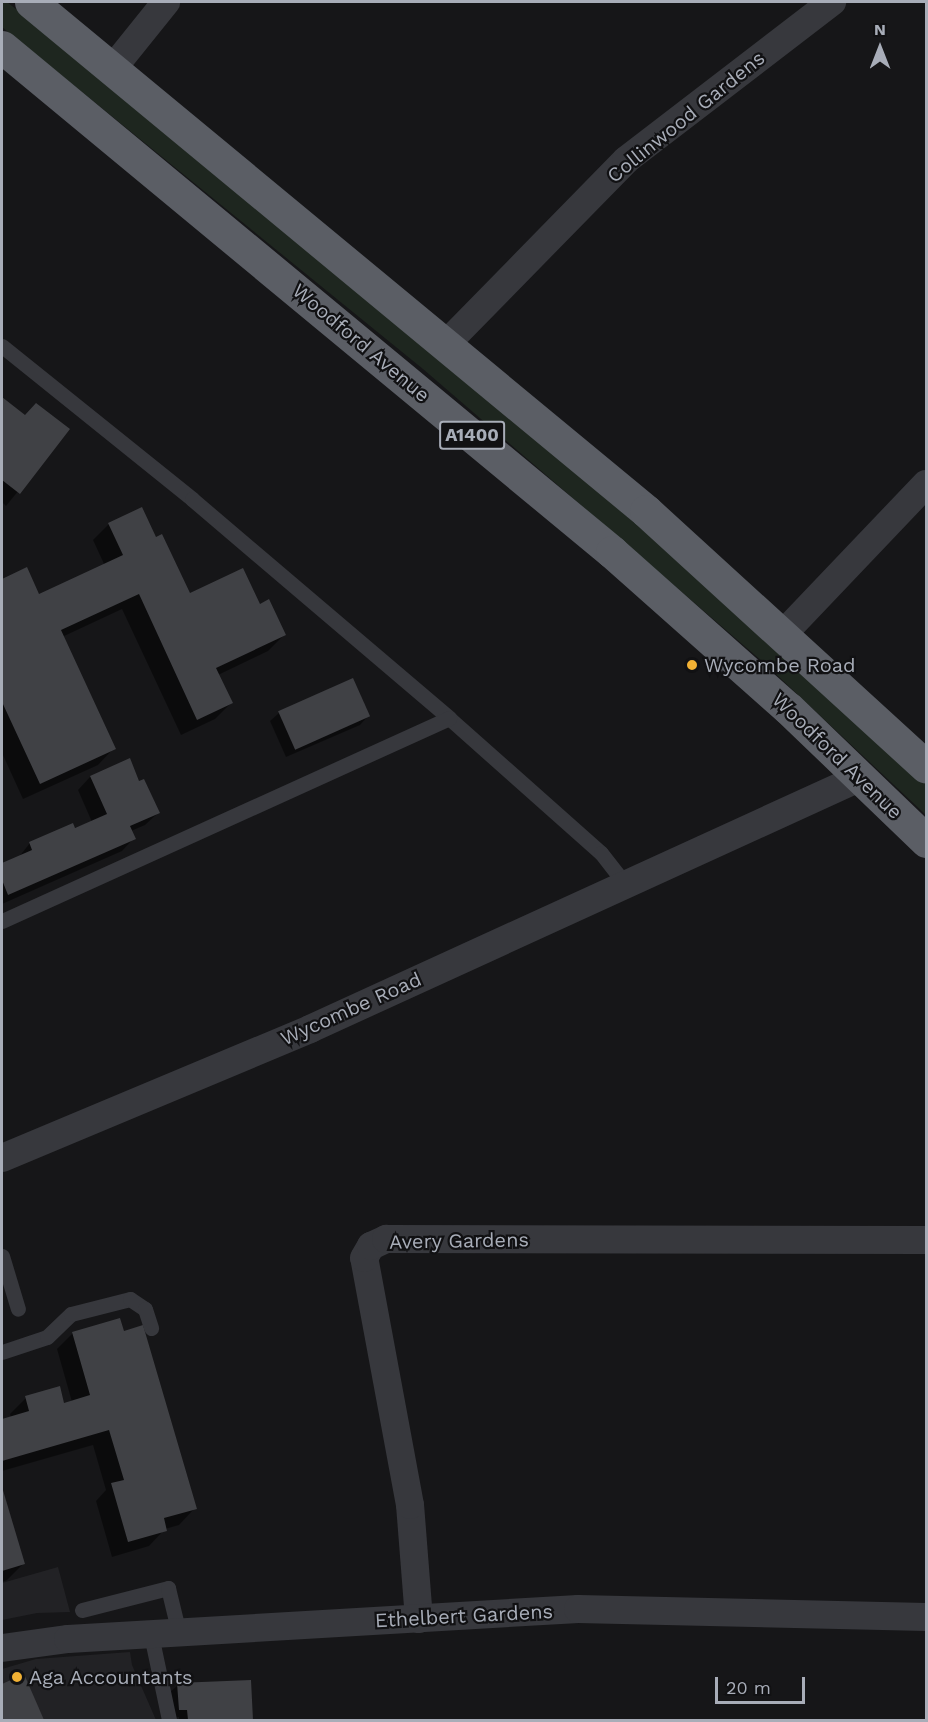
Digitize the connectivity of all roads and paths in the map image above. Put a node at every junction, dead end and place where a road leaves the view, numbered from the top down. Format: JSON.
{"nodes":[{"id":1,"x":31,"y":2,"type":"edge"},
{"id":2,"x":166,"y":2,"type":"edge"},
{"id":3,"x":832,"y":2,"type":"edge"},
{"id":4,"x":2,"y":47,"type":"edge"},
{"id":5,"x":113,"y":68,"type":"junction"},
{"id":6,"x":446,"y":344,"type":"junction"},
{"id":7,"x":2,"y":346,"type":"edge"},
{"id":8,"x":927,"y":484,"type":"edge"},
{"id":9,"x":783,"y":634,"type":"junction"},
{"id":10,"x":449,"y":718,"type":"junction"},
{"id":11,"x":927,"y":767,"type":"edge"},
{"id":12,"x":861,"y":777,"type":"junction"},
{"id":13,"x":927,"y":841,"type":"edge"},
{"id":14,"x":626,"y":885,"type":"junction"},
{"id":15,"x":2,"y":921,"type":"edge"},
{"id":16,"x":2,"y":1154,"type":"edge"},
{"id":17,"x":927,"y":1240,"type":"edge"},
{"id":18,"x":2,"y":1256,"type":"edge"},
{"id":19,"x":18,"y":1309,"type":"dead end"},
{"id":20,"x":151,"y":1328,"type":"dead end"},
{"id":21,"x":2,"y":1352,"type":"edge"},
{"id":22,"x":82,"y":1610,"type":"dead end"},
{"id":23,"x":927,"y":1617,"type":"edge"},
{"id":24,"x":419,"y":1619,"type":"junction"},
{"id":25,"x":179,"y":1633,"type":"junction"},
{"id":26,"x":151,"y":1635,"type":"junction"},
{"id":27,"x":2,"y":1648,"type":"edge"},
{"id":28,"x":169,"y":1720,"type":"edge"}],
"edges":[{"from":1,"to":5,"type":"highway","number":"A1400"},
{"from":2,"to":5,"type":"street"},
{"from":3,"to":6,"type":"street","name":"Collinwood Gardens"},
{"from":4,"to":12,"type":"highway","name":"Woodford Avenue","number":"A1400"},
{"from":5,"to":6,"type":"highway","number":"A1400"},
{"from":6,"to":9,"type":"highway","number":"A1400"},
{"from":7,"to":10,"type":"lane"},
{"from":8,"to":9,"type":"street"},
{"from":9,"to":11,"type":"highway","number":"A1400"},
{"from":10,"to":14,"type":"lane"},
{"from":10,"to":15,"type":"lane"},
{"from":12,"to":13,"type":"highway","name":"Woodford Avenue","number":"A1400"},
{"from":12,"to":14,"type":"street","name":"Wycombe Road"},
{"from":14,"to":16,"type":"street","name":"Wycombe Road"},
{"from":17,"to":24,"type":"street","name":"Avery Gardens"},
{"from":18,"to":19,"type":"lane"},
{"from":20,"to":21,"type":"lane"},
{"from":22,"to":25,"type":"lane"},
{"from":23,"to":24,"type":"street","name":"Ethelbert Gardens"},
{"from":24,"to":25,"type":"street","name":"Ethelbert Gardens"},
{"from":25,"to":26,"type":"street","name":"Ethelbert Gardens"},
{"from":26,"to":27,"type":"street","name":"Ethelbert Gardens"},
{"from":26,"to":28,"type":"lane"}]}
